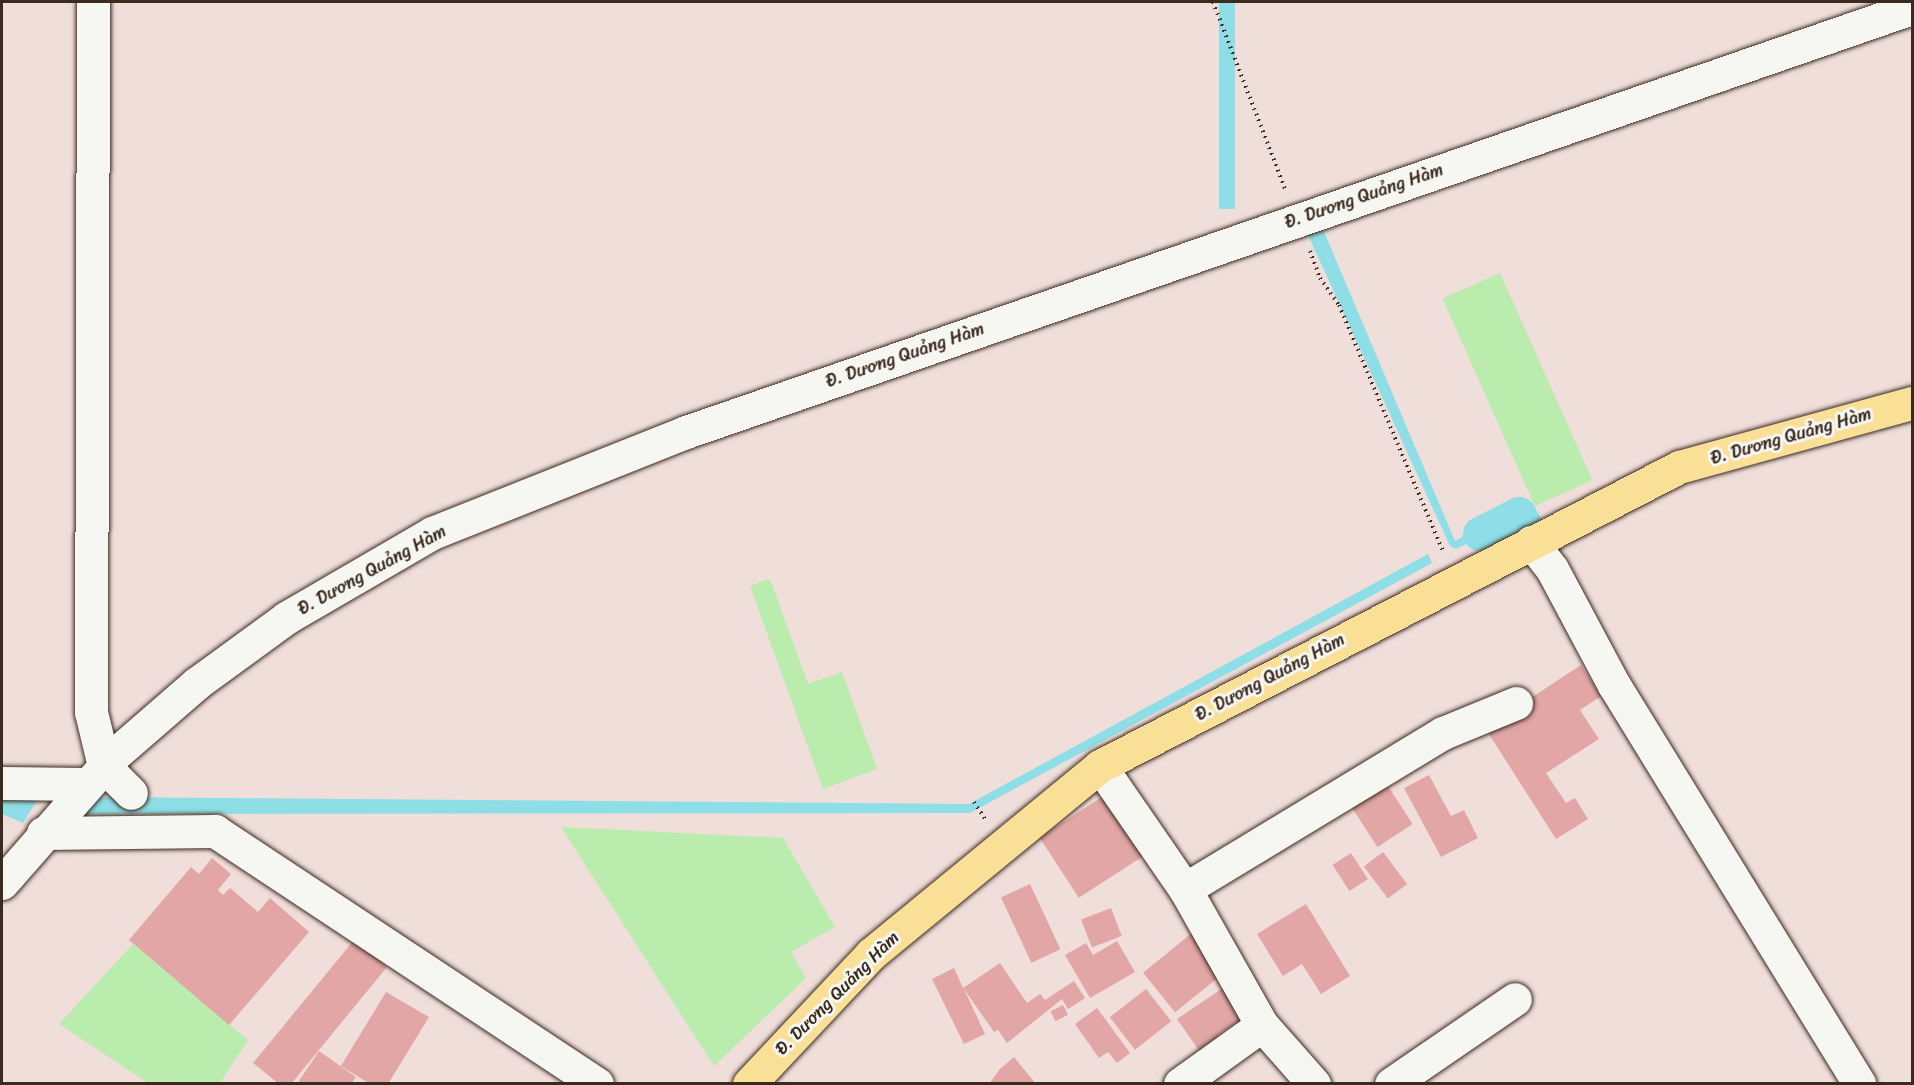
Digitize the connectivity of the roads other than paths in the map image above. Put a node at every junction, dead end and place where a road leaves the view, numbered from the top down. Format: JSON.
{"nodes":[{"id":1,"x":93,"y":2,"type":"edge"},
{"id":2,"x":1912,"y":8,"type":"edge"},
{"id":3,"x":1912,"y":403,"type":"edge"},
{"id":4,"x":1531,"y":542,"type":"junction"},
{"id":5,"x":1516,"y":703,"type":"dead end"},
{"id":6,"x":1100,"y":766,"type":"junction"},
{"id":7,"x":96,"y":775,"type":"junction"},
{"id":8,"x":2,"y":783,"type":"edge"},
{"id":9,"x":131,"y":793,"type":"dead end"},
{"id":10,"x":43,"y":833,"type":"junction"},
{"id":11,"x":2,"y":883,"type":"edge"},
{"id":12,"x":1185,"y":889,"type":"junction"},
{"id":13,"x":1515,"y":999,"type":"dead end"},
{"id":14,"x":1262,"y":1025,"type":"junction"},
{"id":15,"x":597,"y":1083,"type":"edge"},
{"id":16,"x":749,"y":1083,"type":"edge"},
{"id":17,"x":1180,"y":1083,"type":"edge"},
{"id":18,"x":1314,"y":1083,"type":"edge"},
{"id":19,"x":1391,"y":1083,"type":"edge"},
{"id":20,"x":1859,"y":1083,"type":"edge"}],
"edges":[{"from":1,"to":7,"type":"street"},
{"from":2,"to":7,"type":"street","name":"Đ. Dương Quảng Hàm"},
{"from":3,"to":4,"type":"main road","name":"Đ. Dương Quảng Hàm"},
{"from":4,"to":6,"type":"main road","name":"Đ. Dương Quảng Hàm"},
{"from":4,"to":20,"type":"street"},
{"from":5,"to":12,"type":"street"},
{"from":6,"to":12,"type":"street"},
{"from":6,"to":16,"type":"main road","name":"Đ. Dương Quảng Hàm"},
{"from":7,"to":8,"type":"street"},
{"from":7,"to":9,"type":"street"},
{"from":7,"to":10,"type":"street","name":"Đ. Dương Quảng Hàm"},
{"from":10,"to":11,"type":"street","name":"Đ. Dương Quảng Hàm"},
{"from":10,"to":15,"type":"street"},
{"from":12,"to":14,"type":"street"},
{"from":13,"to":19,"type":"street"},
{"from":14,"to":17,"type":"street"},
{"from":14,"to":18,"type":"street"}]}
